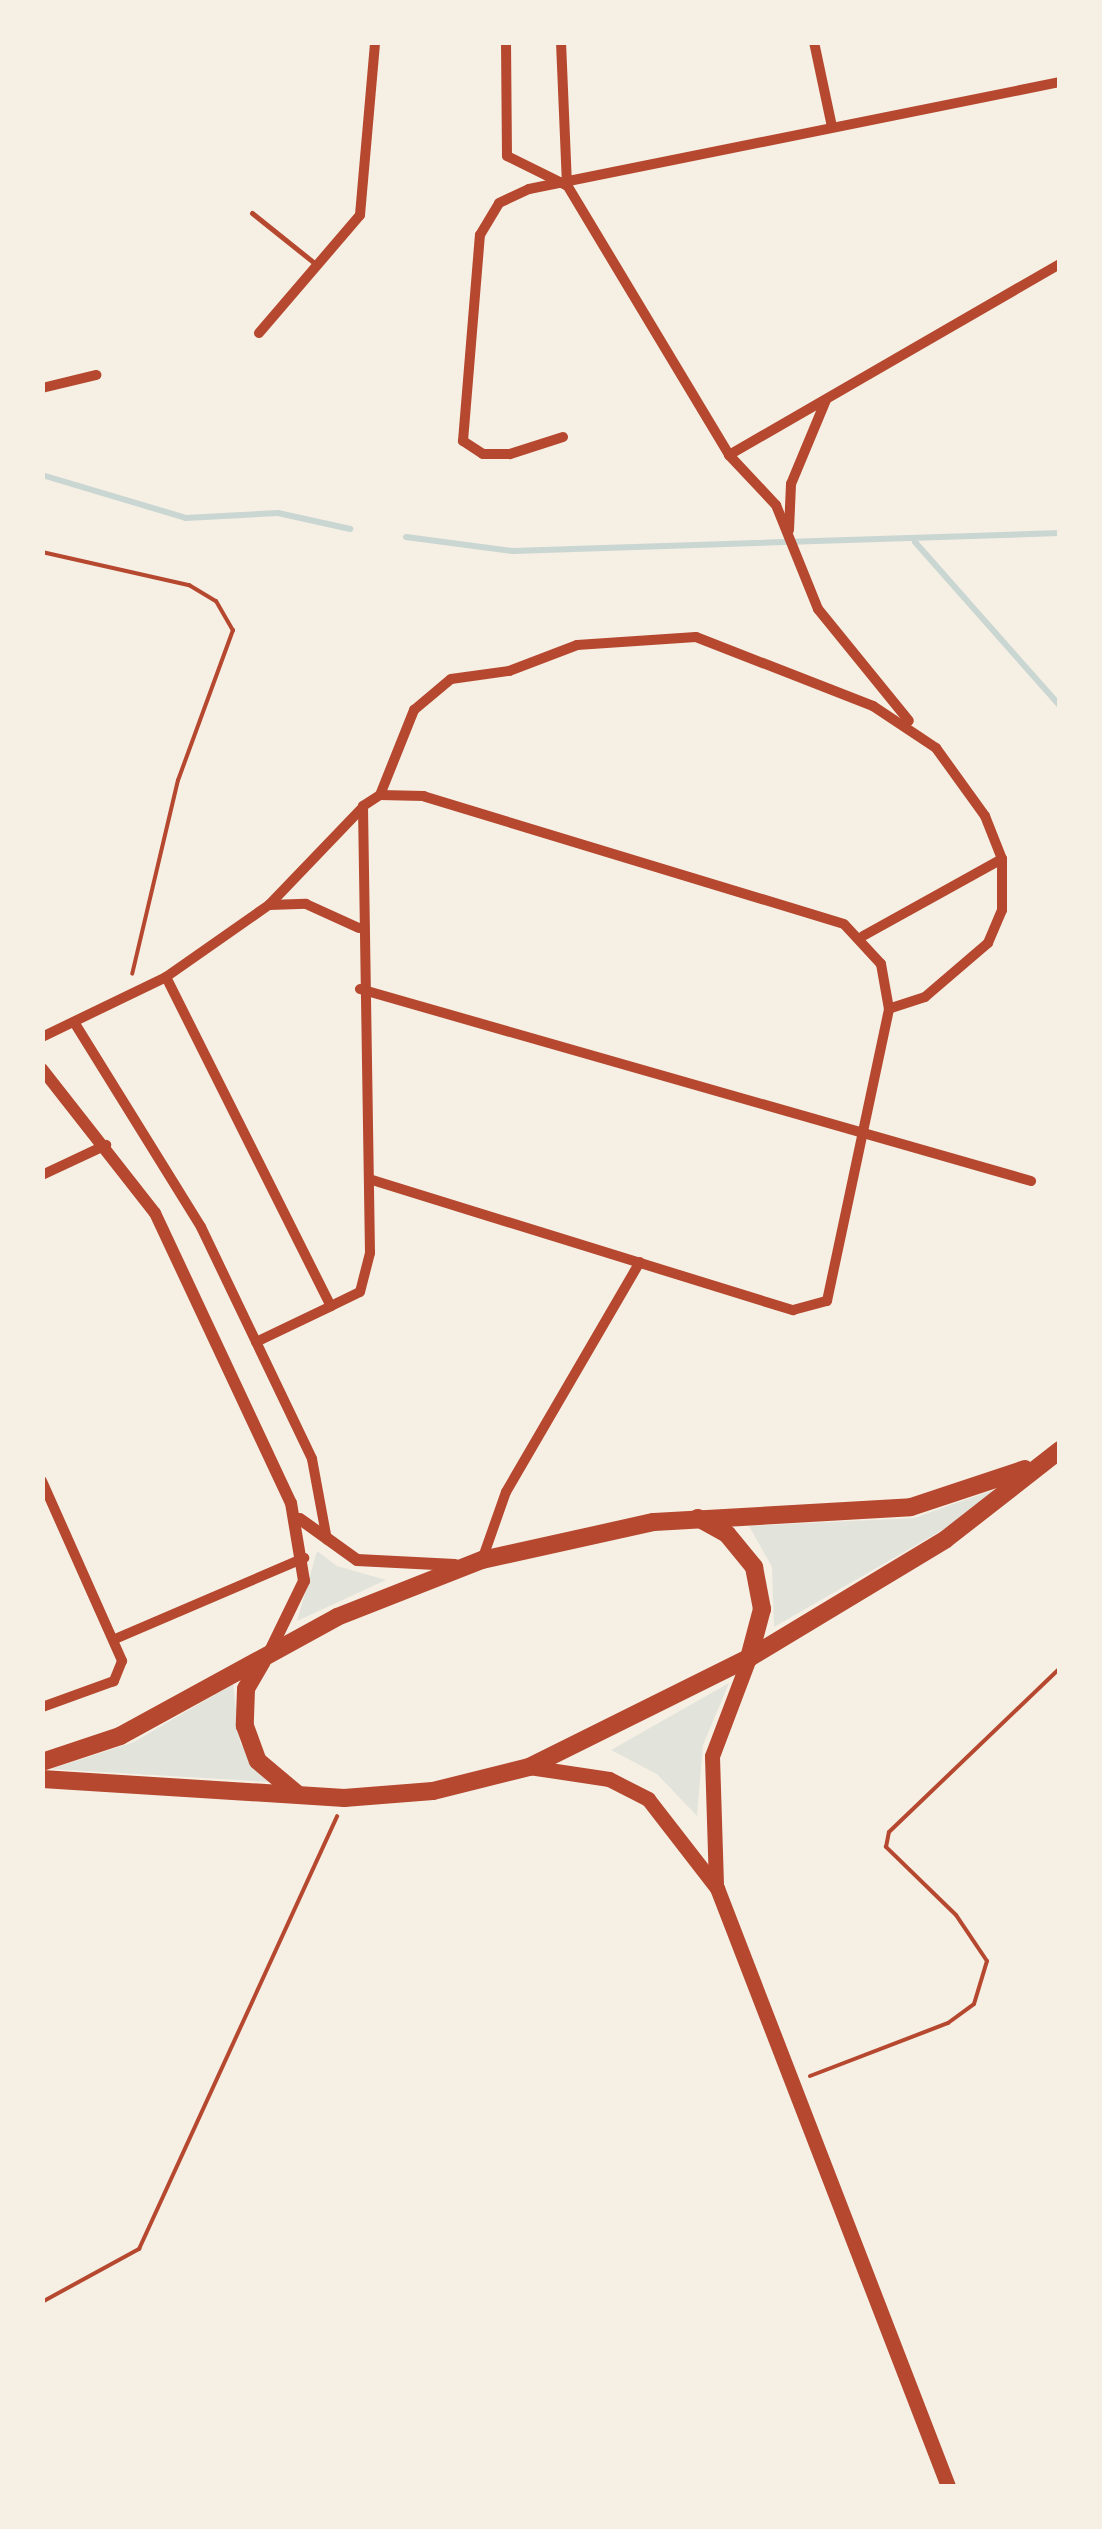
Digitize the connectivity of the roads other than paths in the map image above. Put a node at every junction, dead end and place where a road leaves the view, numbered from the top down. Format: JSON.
{"nodes":[{"id":1,"x":375,"y":42,"type":"edge"},
{"id":2,"x":506,"y":42,"type":"edge"},
{"id":3,"x":561,"y":42,"type":"edge"},
{"id":4,"x":814,"y":42,"type":"edge"},
{"id":5,"x":1060,"y":82,"type":"edge"},
{"id":6,"x":832,"y":127,"type":"junction"},
{"id":7,"x":567,"y":185,"type":"junction"},
{"id":8,"x":252,"y":213,"type":"dead end"},
{"id":9,"x":1060,"y":264,"type":"edge"},
{"id":10,"x":317,"y":265,"type":"junction"},
{"id":11,"x":259,"y":333,"type":"dead end"},
{"id":12,"x":96,"y":375,"type":"dead end"},
{"id":13,"x":42,"y":388,"type":"edge"},
{"id":14,"x":826,"y":399,"type":"junction"},
{"id":15,"x":563,"y":436,"type":"dead end"},
{"id":16,"x":729,"y":455,"type":"junction"},
{"id":17,"x":789,"y":532,"type":"junction"},
{"id":18,"x":913,"y":725,"type":"junction"},
{"id":19,"x":380,"y":795,"type":"junction"},
{"id":20,"x":364,"y":806,"type":"junction"},
{"id":21,"x":1002,"y":860,"type":"junction"},
{"id":22,"x":269,"y":906,"type":"junction"},
{"id":23,"x":359,"y":928,"type":"junction"},
{"id":24,"x":863,"y":936,"type":"junction"},
{"id":25,"x":166,"y":977,"type":"junction"},
{"id":26,"x":360,"y":988,"type":"junction"},
{"id":27,"x":889,"y":1009,"type":"junction"},
{"id":28,"x":74,"y":1022,"type":"junction"},
{"id":29,"x":42,"y":1037,"type":"edge"},
{"id":30,"x":42,"y":1069,"type":"edge"},
{"id":31,"x":863,"y":1130,"type":"junction"},
{"id":32,"x":106,"y":1146,"type":"junction"},
{"id":33,"x":42,"y":1175,"type":"edge"},
{"id":34,"x":368,"y":1179,"type":"junction"},
{"id":35,"x":1031,"y":1181,"type":"dead end"},
{"id":36,"x":640,"y":1262,"type":"junction"},
{"id":37,"x":331,"y":1306,"type":"junction"},
{"id":38,"x":256,"y":1342,"type":"junction"},
{"id":39,"x":1060,"y":1450,"type":"edge"},
{"id":40,"x":1040,"y":1464,"type":"junction"},
{"id":41,"x":42,"y":1481,"type":"edge"},
{"id":42,"x":291,"y":1504,"type":"junction"},
{"id":43,"x":697,"y":1518,"type":"junction"},
{"id":44,"x":328,"y":1546,"type":"junction"},
{"id":45,"x":305,"y":1557,"type":"junction"},
{"id":46,"x":482,"y":1560,"type":"junction"},
{"id":47,"x":115,"y":1639,"type":"junction"},
{"id":48,"x":268,"y":1653,"type":"junction"},
{"id":49,"x":749,"y":1658,"type":"junction"},
{"id":50,"x":42,"y":1706,"type":"edge"},
{"id":51,"x":42,"y":1762,"type":"edge"},
{"id":52,"x":529,"y":1767,"type":"junction"},
{"id":53,"x":42,"y":1779,"type":"edge"},
{"id":54,"x":302,"y":1796,"type":"junction"},
{"id":55,"x":717,"y":1888,"type":"junction"},
{"id":56,"x":948,"y":2486,"type":"edge"}],
"edges":[{"from":1,"to":10,"type":"street"},
{"from":2,"to":7,"type":"street"},
{"from":3,"to":7,"type":"street"},
{"from":4,"to":6,"type":"street"},
{"from":5,"to":6,"type":"street"},
{"from":6,"to":7,"type":"street"},
{"from":7,"to":15,"type":"street"},
{"from":7,"to":16,"type":"street"},
{"from":8,"to":10,"type":"lane"},
{"from":9,"to":14,"type":"street"},
{"from":10,"to":11,"type":"street"},
{"from":12,"to":13,"type":"street"},
{"from":14,"to":16,"type":"street"},
{"from":14,"to":17,"type":"street"},
{"from":16,"to":17,"type":"street"},
{"from":17,"to":18,"type":"street"},
{"from":18,"to":19,"type":"street"},
{"from":18,"to":21,"type":"street"},
{"from":19,"to":20,"type":"street"},
{"from":19,"to":24,"type":"street"},
{"from":20,"to":22,"type":"street"},
{"from":20,"to":23,"type":"street"},
{"from":21,"to":24,"type":"street"},
{"from":21,"to":27,"type":"street"},
{"from":22,"to":23,"type":"street"},
{"from":22,"to":25,"type":"street"},
{"from":23,"to":26,"type":"street"},
{"from":24,"to":27,"type":"street"},
{"from":25,"to":28,"type":"street"},
{"from":25,"to":37,"type":"street"},
{"from":26,"to":31,"type":"street"},
{"from":26,"to":34,"type":"street"},
{"from":27,"to":31,"type":"street"},
{"from":28,"to":29,"type":"street"},
{"from":28,"to":38,"type":"street"},
{"from":30,"to":32,"type":"street"},
{"from":31,"to":35,"type":"street"},
{"from":31,"to":36,"type":"street"},
{"from":32,"to":33,"type":"street"},
{"from":32,"to":42,"type":"street"},
{"from":34,"to":36,"type":"street"},
{"from":34,"to":37,"type":"street"},
{"from":36,"to":46,"type":"street"},
{"from":37,"to":38,"type":"street"},
{"from":38,"to":44,"type":"street"},
{"from":39,"to":40,"type":"main road"},
{"from":40,"to":43,"type":"main road"},
{"from":40,"to":49,"type":"main road"},
{"from":41,"to":47,"type":"street"},
{"from":42,"to":44,"type":"street"},
{"from":42,"to":45,"type":"street"},
{"from":43,"to":46,"type":"main road"},
{"from":43,"to":49,"type":"main road"},
{"from":44,"to":46,"type":"street"},
{"from":45,"to":47,"type":"street"},
{"from":45,"to":48,"type":"street"},
{"from":46,"to":48,"type":"main road"},
{"from":47,"to":50,"type":"street"},
{"from":48,"to":51,"type":"main road"},
{"from":48,"to":54,"type":"main road"},
{"from":49,"to":52,"type":"main road"},
{"from":49,"to":55,"type":"main road"},
{"from":52,"to":54,"type":"main road"},
{"from":52,"to":55,"type":"main road"},
{"from":53,"to":54,"type":"main road"},
{"from":55,"to":56,"type":"main road"}]}
